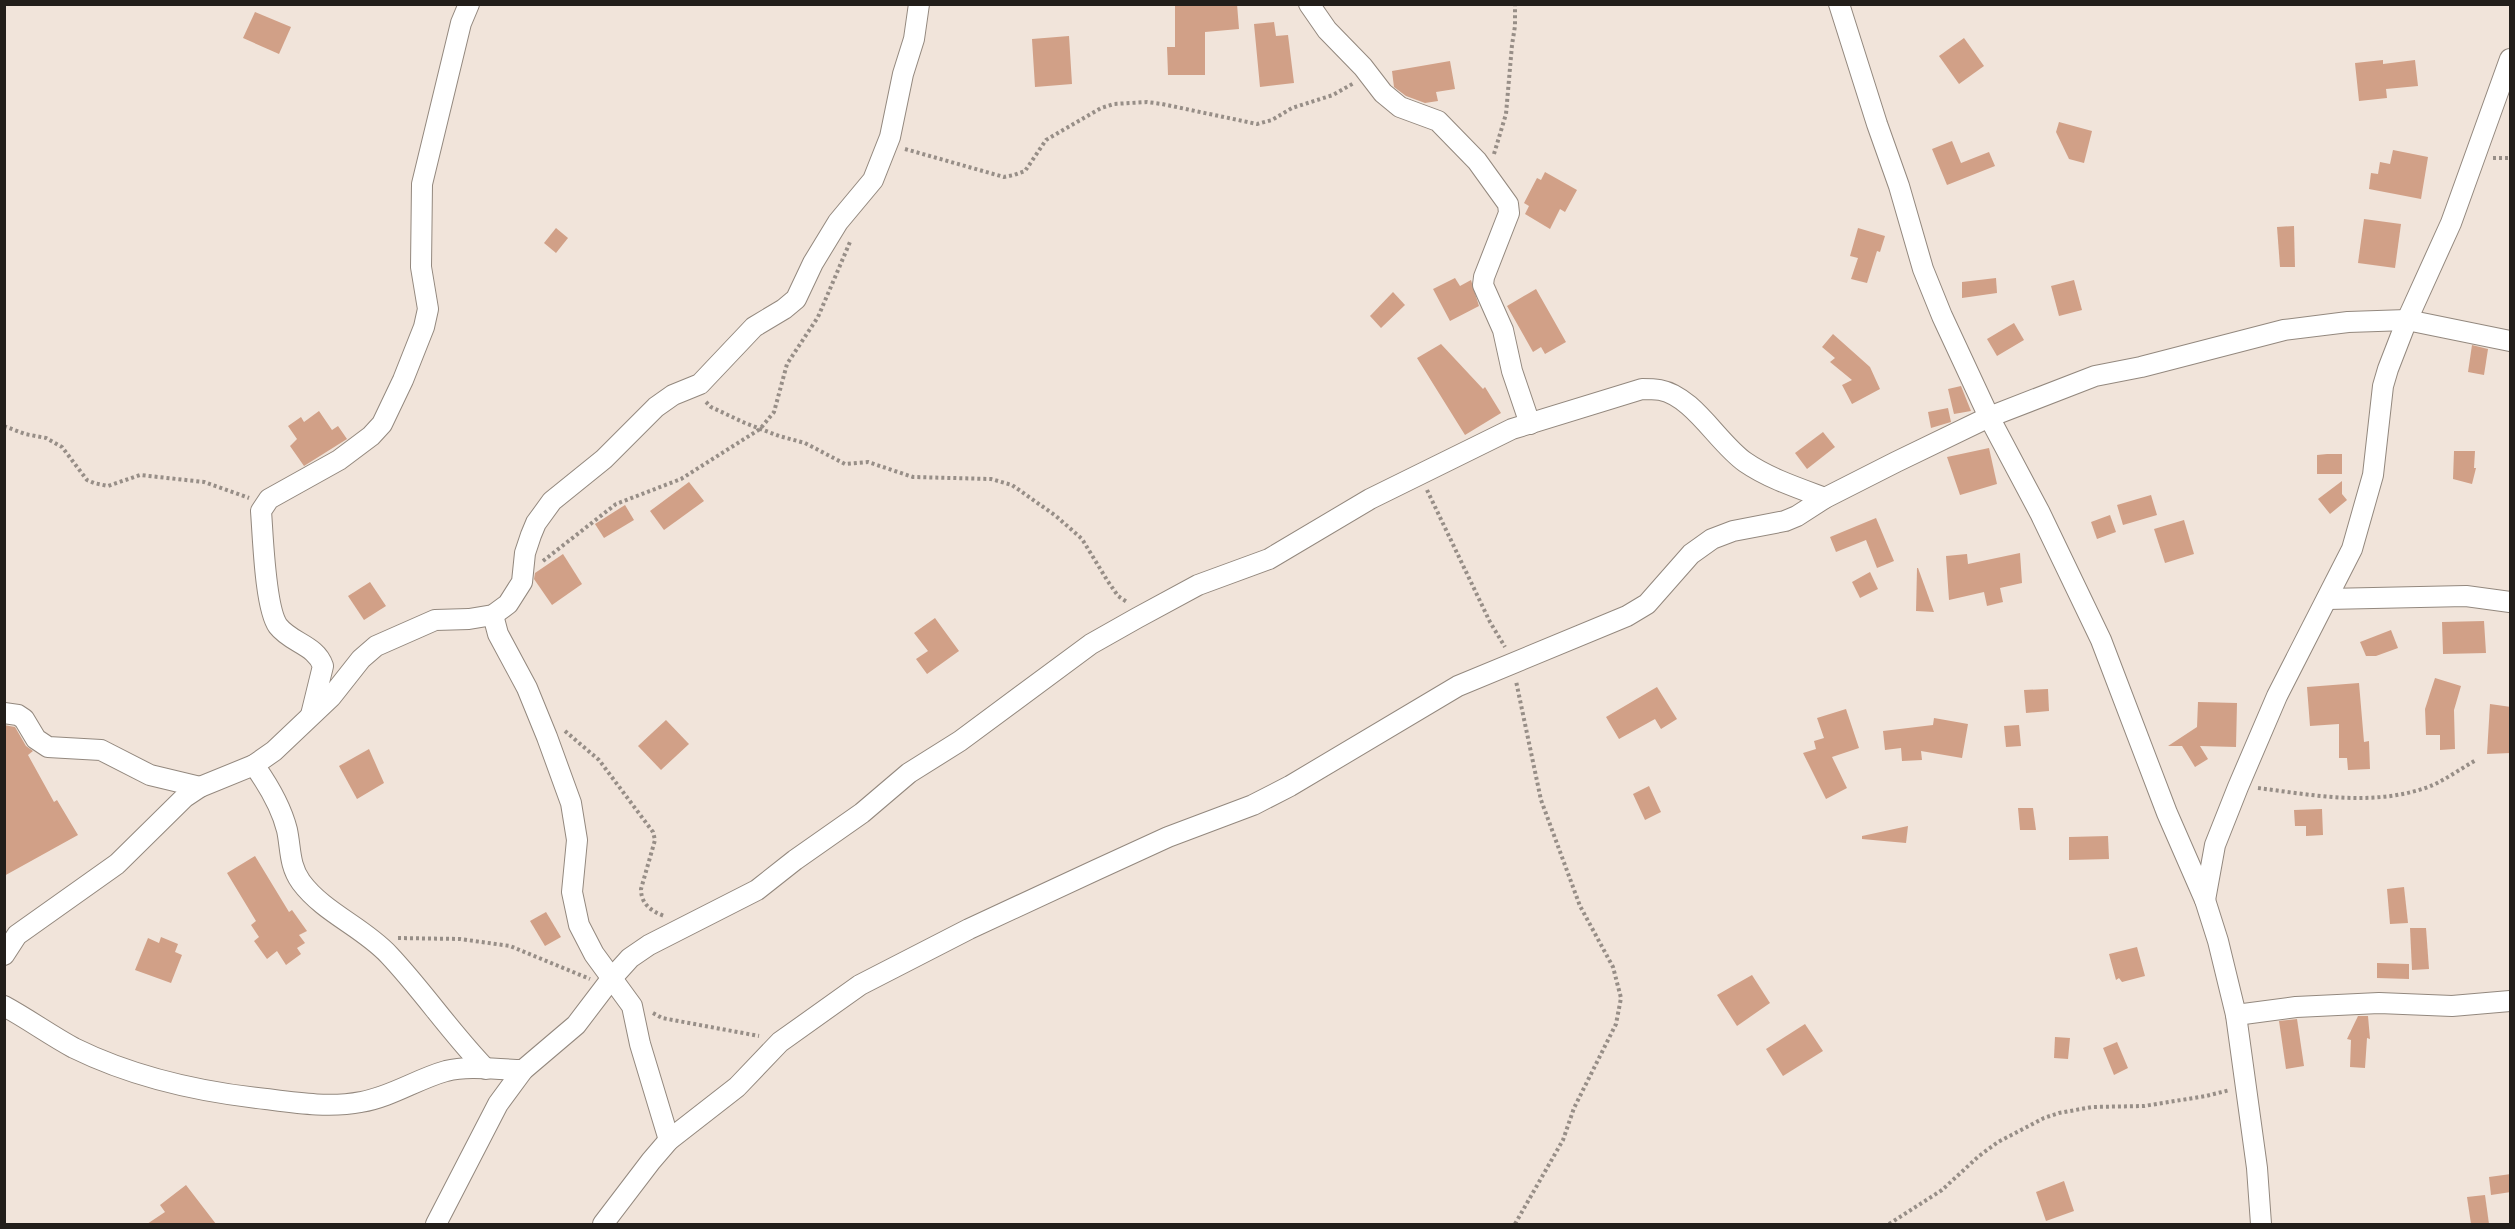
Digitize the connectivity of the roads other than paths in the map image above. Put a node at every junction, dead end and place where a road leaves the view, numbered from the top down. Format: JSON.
{"nodes":[{"id":1,"x":469,"y":4,"type":"edge"},
{"id":2,"x":919,"y":4,"type":"edge"},
{"id":3,"x":1309,"y":4,"type":"edge"},
{"id":4,"x":1839,"y":4,"type":"edge"},
{"id":5,"x":2511,"y":59,"type":"edge"},
{"id":6,"x":2407,"y":320,"type":"junction"},
{"id":7,"x":2511,"y":341,"type":"edge"},
{"id":8,"x":1989,"y":417,"type":"junction"},
{"id":9,"x":1530,"y":424,"type":"junction"},
{"id":10,"x":1825,"y":498,"type":"junction"},
{"id":11,"x":2327,"y":598,"type":"junction"},
{"id":12,"x":2511,"y":602,"type":"edge"},
{"id":13,"x":493,"y":615,"type":"junction"},
{"id":14,"x":4,"y":713,"type":"edge"},
{"id":15,"x":311,"y":715,"type":"junction"},
{"id":16,"x":254,"y":765,"type":"junction"},
{"id":17,"x":200,"y":787,"type":"junction"},
{"id":18,"x":2205,"y":900,"type":"junction"},
{"id":19,"x":4,"y":955,"type":"edge"},
{"id":20,"x":611,"y":979,"type":"junction"},
{"id":21,"x":2511,"y":1001,"type":"edge"},
{"id":22,"x":4,"y":1006,"type":"edge"},
{"id":23,"x":2236,"y":1015,"type":"junction"},
{"id":24,"x":486,"y":1069,"type":"junction"},
{"id":25,"x":523,"y":1070,"type":"junction"},
{"id":26,"x":669,"y":1140,"type":"junction"},
{"id":27,"x":436,"y":1224,"type":"edge"},
{"id":28,"x":603,"y":1224,"type":"edge"},
{"id":29,"x":2261,"y":1224,"type":"edge"}],
"edges":[{"from":1,"to":15,"type":"street"},
{"from":2,"to":13,"type":"street"},
{"from":3,"to":9,"type":"street"},
{"from":4,"to":8,"type":"street"},
{"from":5,"to":6,"type":"street"},
{"from":6,"to":7,"type":"street"},
{"from":6,"to":8,"type":"street"},
{"from":6,"to":11,"type":"street"},
{"from":8,"to":10,"type":"street"},
{"from":8,"to":18,"type":"street"},
{"from":9,"to":10,"type":"street"},
{"from":9,"to":20,"type":"street"},
{"from":10,"to":26,"type":"street"},
{"from":11,"to":12,"type":"street"},
{"from":11,"to":18,"type":"street"},
{"from":13,"to":15,"type":"street"},
{"from":13,"to":20,"type":"street"},
{"from":14,"to":17,"type":"street"},
{"from":15,"to":16,"type":"street"},
{"from":16,"to":17,"type":"street"},
{"from":16,"to":24,"type":"street"},
{"from":17,"to":19,"type":"street"},
{"from":18,"to":23,"type":"street"},
{"from":20,"to":25,"type":"street"},
{"from":20,"to":26,"type":"street"},
{"from":21,"to":23,"type":"street"},
{"from":22,"to":24,"type":"street"},
{"from":23,"to":29,"type":"street"},
{"from":24,"to":25,"type":"street"},
{"from":25,"to":27,"type":"street"},
{"from":26,"to":28,"type":"street"}]}
